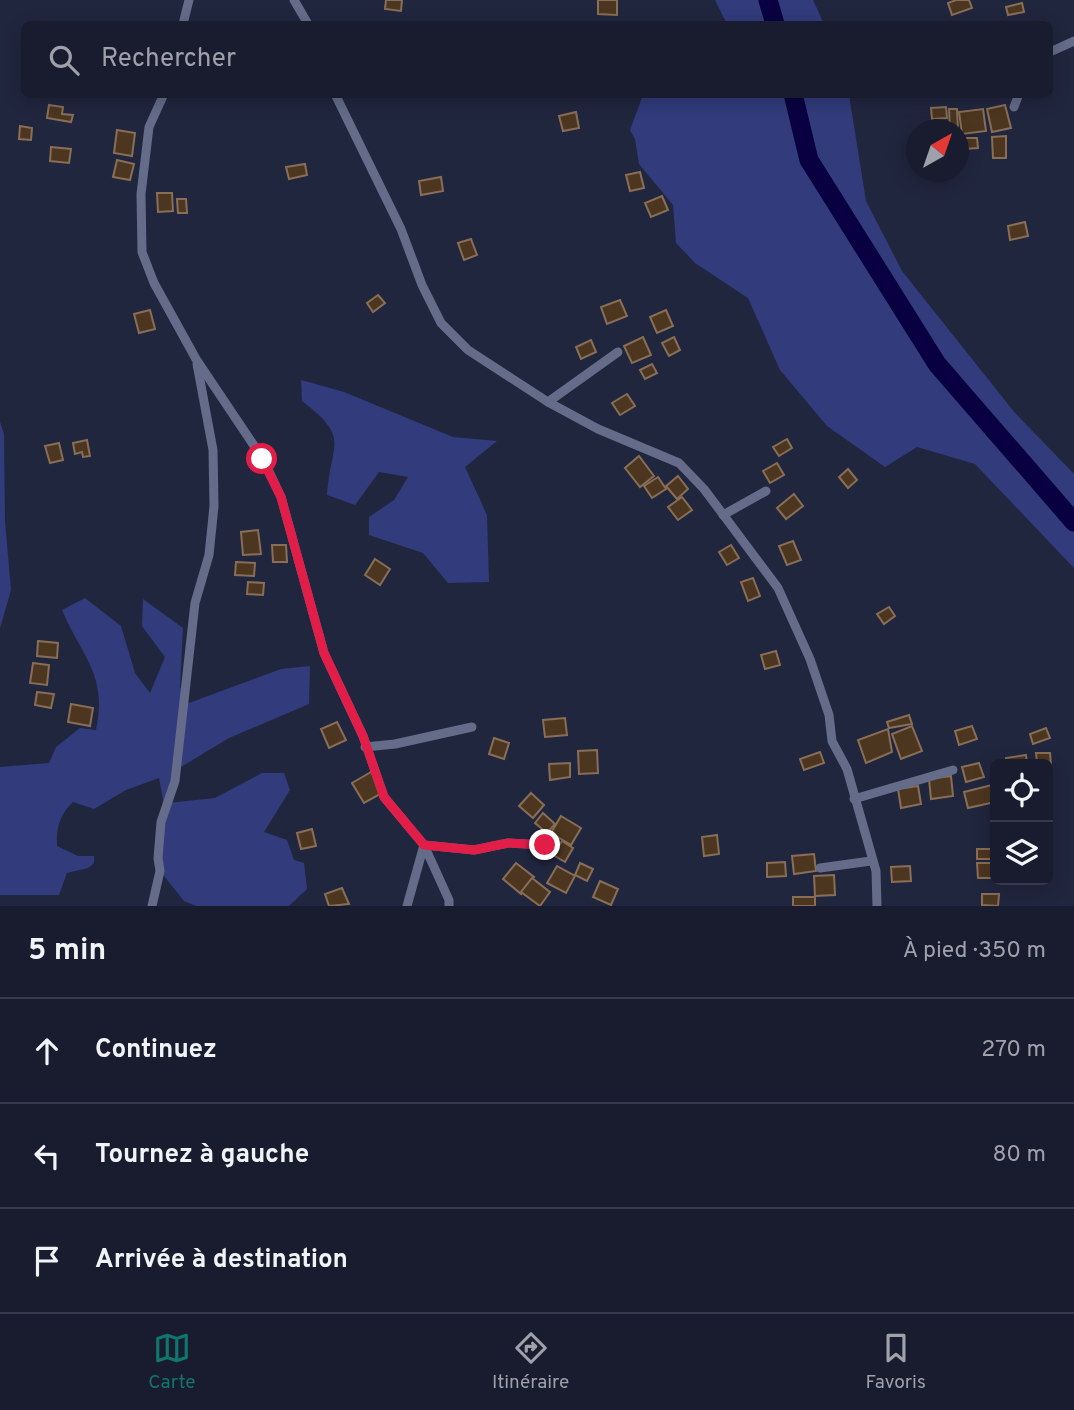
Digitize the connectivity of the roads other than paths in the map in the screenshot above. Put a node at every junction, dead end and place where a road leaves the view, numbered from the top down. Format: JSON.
{"nodes":[{"id":1,"x":189,"y":0,"type":"edge"},
{"id":2,"x":294,"y":0,"type":"edge"},
{"id":3,"x":184,"y":21,"type":"edge"},
{"id":4,"x":307,"y":21,"type":"edge"},
{"id":5,"x":1074,"y":41,"type":"edge"},
{"id":6,"x":1053,"y":49,"type":"edge"},
{"id":7,"x":162,"y":98,"type":"edge"},
{"id":8,"x":337,"y":98,"type":"edge"},
{"id":9,"x":1017,"y":98,"type":"edge"},
{"id":10,"x":1014,"y":107,"type":"dead end"},
{"id":11,"x":618,"y":352,"type":"dead end"},
{"id":12,"x":196,"y":359,"type":"junction"},
{"id":13,"x":548,"y":402,"type":"junction"},
{"id":14,"x":766,"y":491,"type":"dead end"},
{"id":15,"x":723,"y":515,"type":"junction"},
{"id":16,"x":472,"y":727,"type":"dead end"},
{"id":17,"x":365,"y":747,"type":"junction"},
{"id":18,"x":953,"y":770,"type":"dead end"},
{"id":19,"x":854,"y":799,"type":"junction"},
{"id":20,"x":424,"y":845,"type":"junction"},
{"id":21,"x":545,"y":845,"type":"dead end"},
{"id":22,"x":871,"y":861,"type":"junction"},
{"id":23,"x":820,"y":868,"type":"dead end"},
{"id":24,"x":152,"y":906,"type":"edge"},
{"id":25,"x":407,"y":906,"type":"edge"},
{"id":26,"x":449,"y":906,"type":"edge"},
{"id":27,"x":877,"y":906,"type":"edge"}],
"edges":[{"from":1,"to":3,"type":"street"},
{"from":2,"to":4,"type":"street"},
{"from":5,"to":6,"type":"street"},
{"from":7,"to":12,"type":"street"},
{"from":8,"to":13,"type":"street"},
{"from":9,"to":10,"type":"street"},
{"from":11,"to":13,"type":"street"},
{"from":12,"to":17,"type":"street"},
{"from":12,"to":24,"type":"street"},
{"from":13,"to":15,"type":"street"},
{"from":14,"to":15,"type":"street"},
{"from":15,"to":19,"type":"street"},
{"from":16,"to":17,"type":"street"},
{"from":17,"to":20,"type":"street"},
{"from":18,"to":19,"type":"street"},
{"from":19,"to":22,"type":"street"},
{"from":20,"to":21,"type":"street"},
{"from":20,"to":25,"type":"street"},
{"from":20,"to":26,"type":"street"},
{"from":22,"to":23,"type":"street"},
{"from":22,"to":27,"type":"street"}]}
